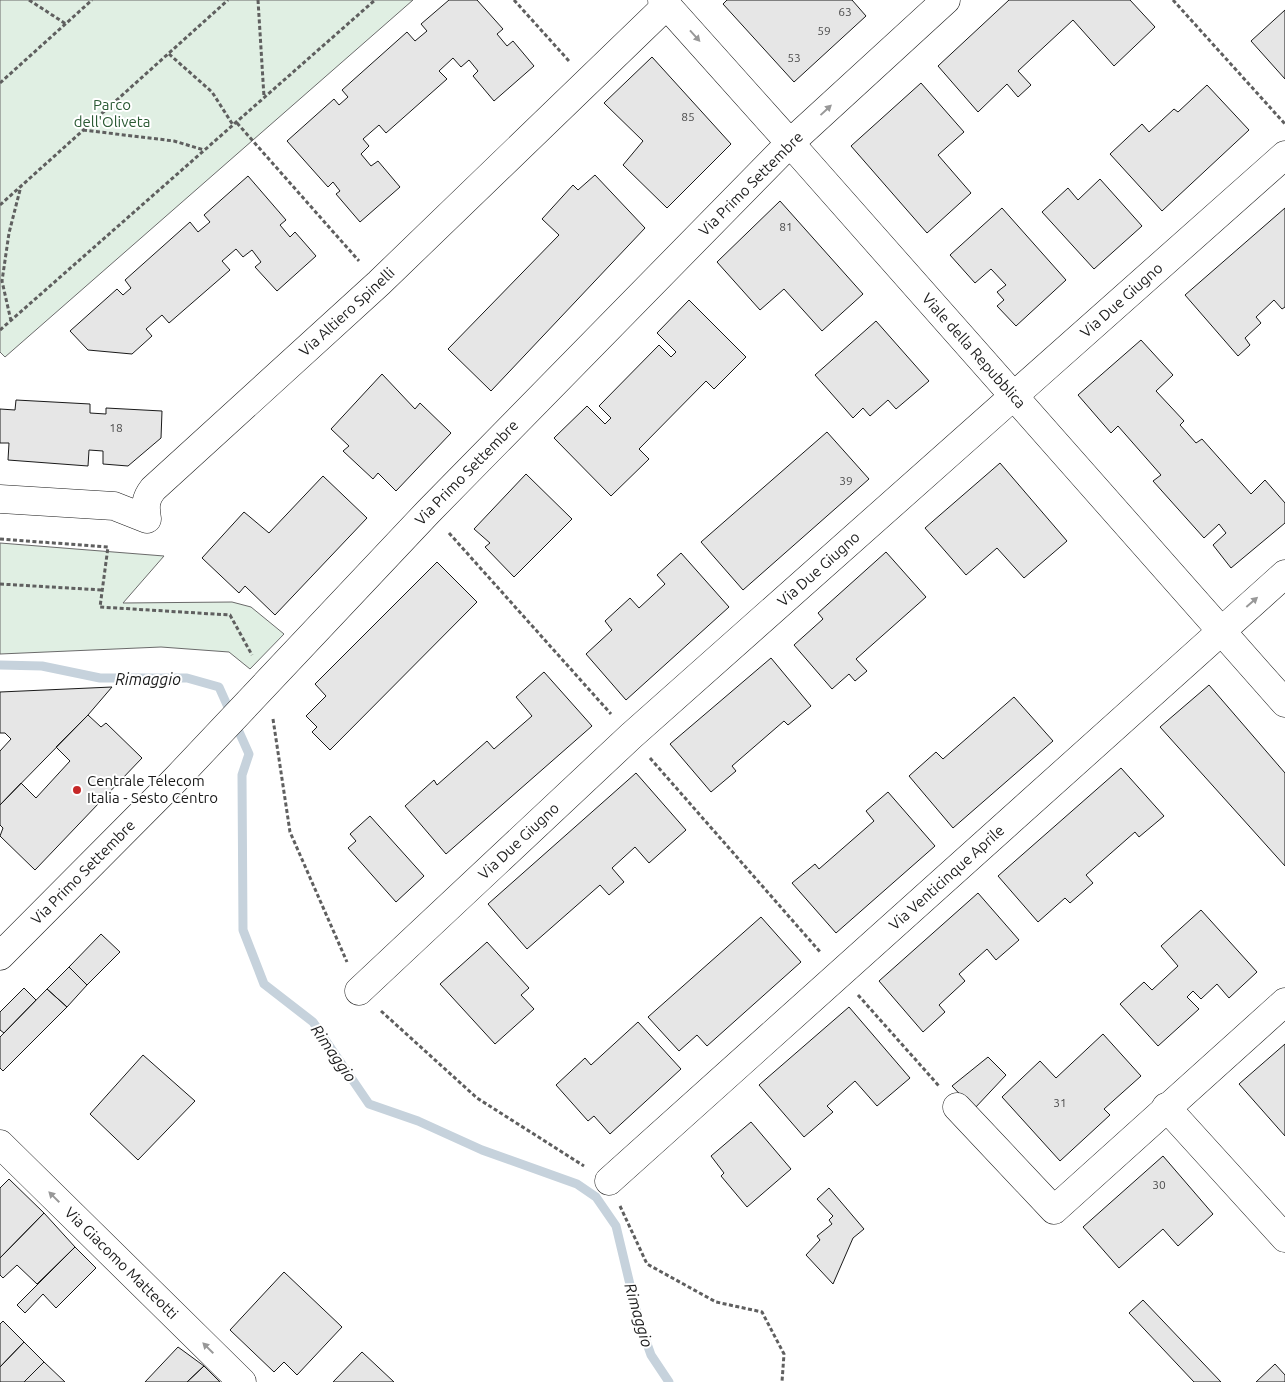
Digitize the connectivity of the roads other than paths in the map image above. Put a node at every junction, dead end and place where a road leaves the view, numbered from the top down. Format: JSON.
{"nodes":[{"id":1,"x":946,"y":0,"type":"edge"},
{"id":2,"x":664,"y":2,"type":"edge"},
{"id":3,"x":790,"y":143,"type":"junction"},
{"id":4,"x":1285,"y":155,"type":"edge"},
{"id":5,"x":1014,"y":397,"type":"junction"},
{"id":6,"x":0,"y":499,"type":"edge"},
{"id":7,"x":1285,"y":574,"type":"edge"},
{"id":8,"x":1219,"y":632,"type":"junction"},
{"id":9,"x":1285,"y":703,"type":"edge"},
{"id":10,"x":0,"y":956,"type":"edge"},
{"id":11,"x":359,"y":991,"type":"road end"},
{"id":12,"x":1285,"y":1002,"type":"edge"},
{"id":13,"x":957,"y":1107,"type":"dead end"},
{"id":14,"x":1166,"y":1107,"type":"junction"},
{"id":15,"x":0,"y":1144,"type":"edge"},
{"id":16,"x":609,"y":1182,"type":"road end"},
{"id":17,"x":1285,"y":1238,"type":"edge"},
{"id":18,"x":242,"y":1382,"type":"edge"}],
"edges":[{"from":3,"to":1,"type":"street","name":"Via Primo Settembre","one_way":true},
{"from":2,"to":3,"type":"street","name":"Viale della Repubblica","one_way":true},
{"from":2,"to":6,"type":"street","name":"Via Altiero Spinelli"},
{"from":3,"to":5,"type":"street","name":"Viale della Repubblica"},
{"from":3,"to":10,"type":"street","name":"Via Primo Settembre"},
{"from":4,"to":5,"type":"street","name":"Via Due Giugno"},
{"from":5,"to":8,"type":"street","name":"Viale della Repubblica"},
{"from":5,"to":11,"type":"street","name":"Via Due Giugno"},
{"from":8,"to":7,"type":"street","name":"Via Venticinque Aprile","one_way":true},
{"from":8,"to":9,"type":"street","name":"Viale della Repubblica"},
{"from":8,"to":16,"type":"street","name":"Via Venticinque Aprile"},
{"from":12,"to":14,"type":"street"},
{"from":13,"to":14,"type":"street"},
{"from":14,"to":17,"type":"street"},
{"from":18,"to":15,"type":"street","name":"Via Giacomo Matteotti","one_way":true}]}
